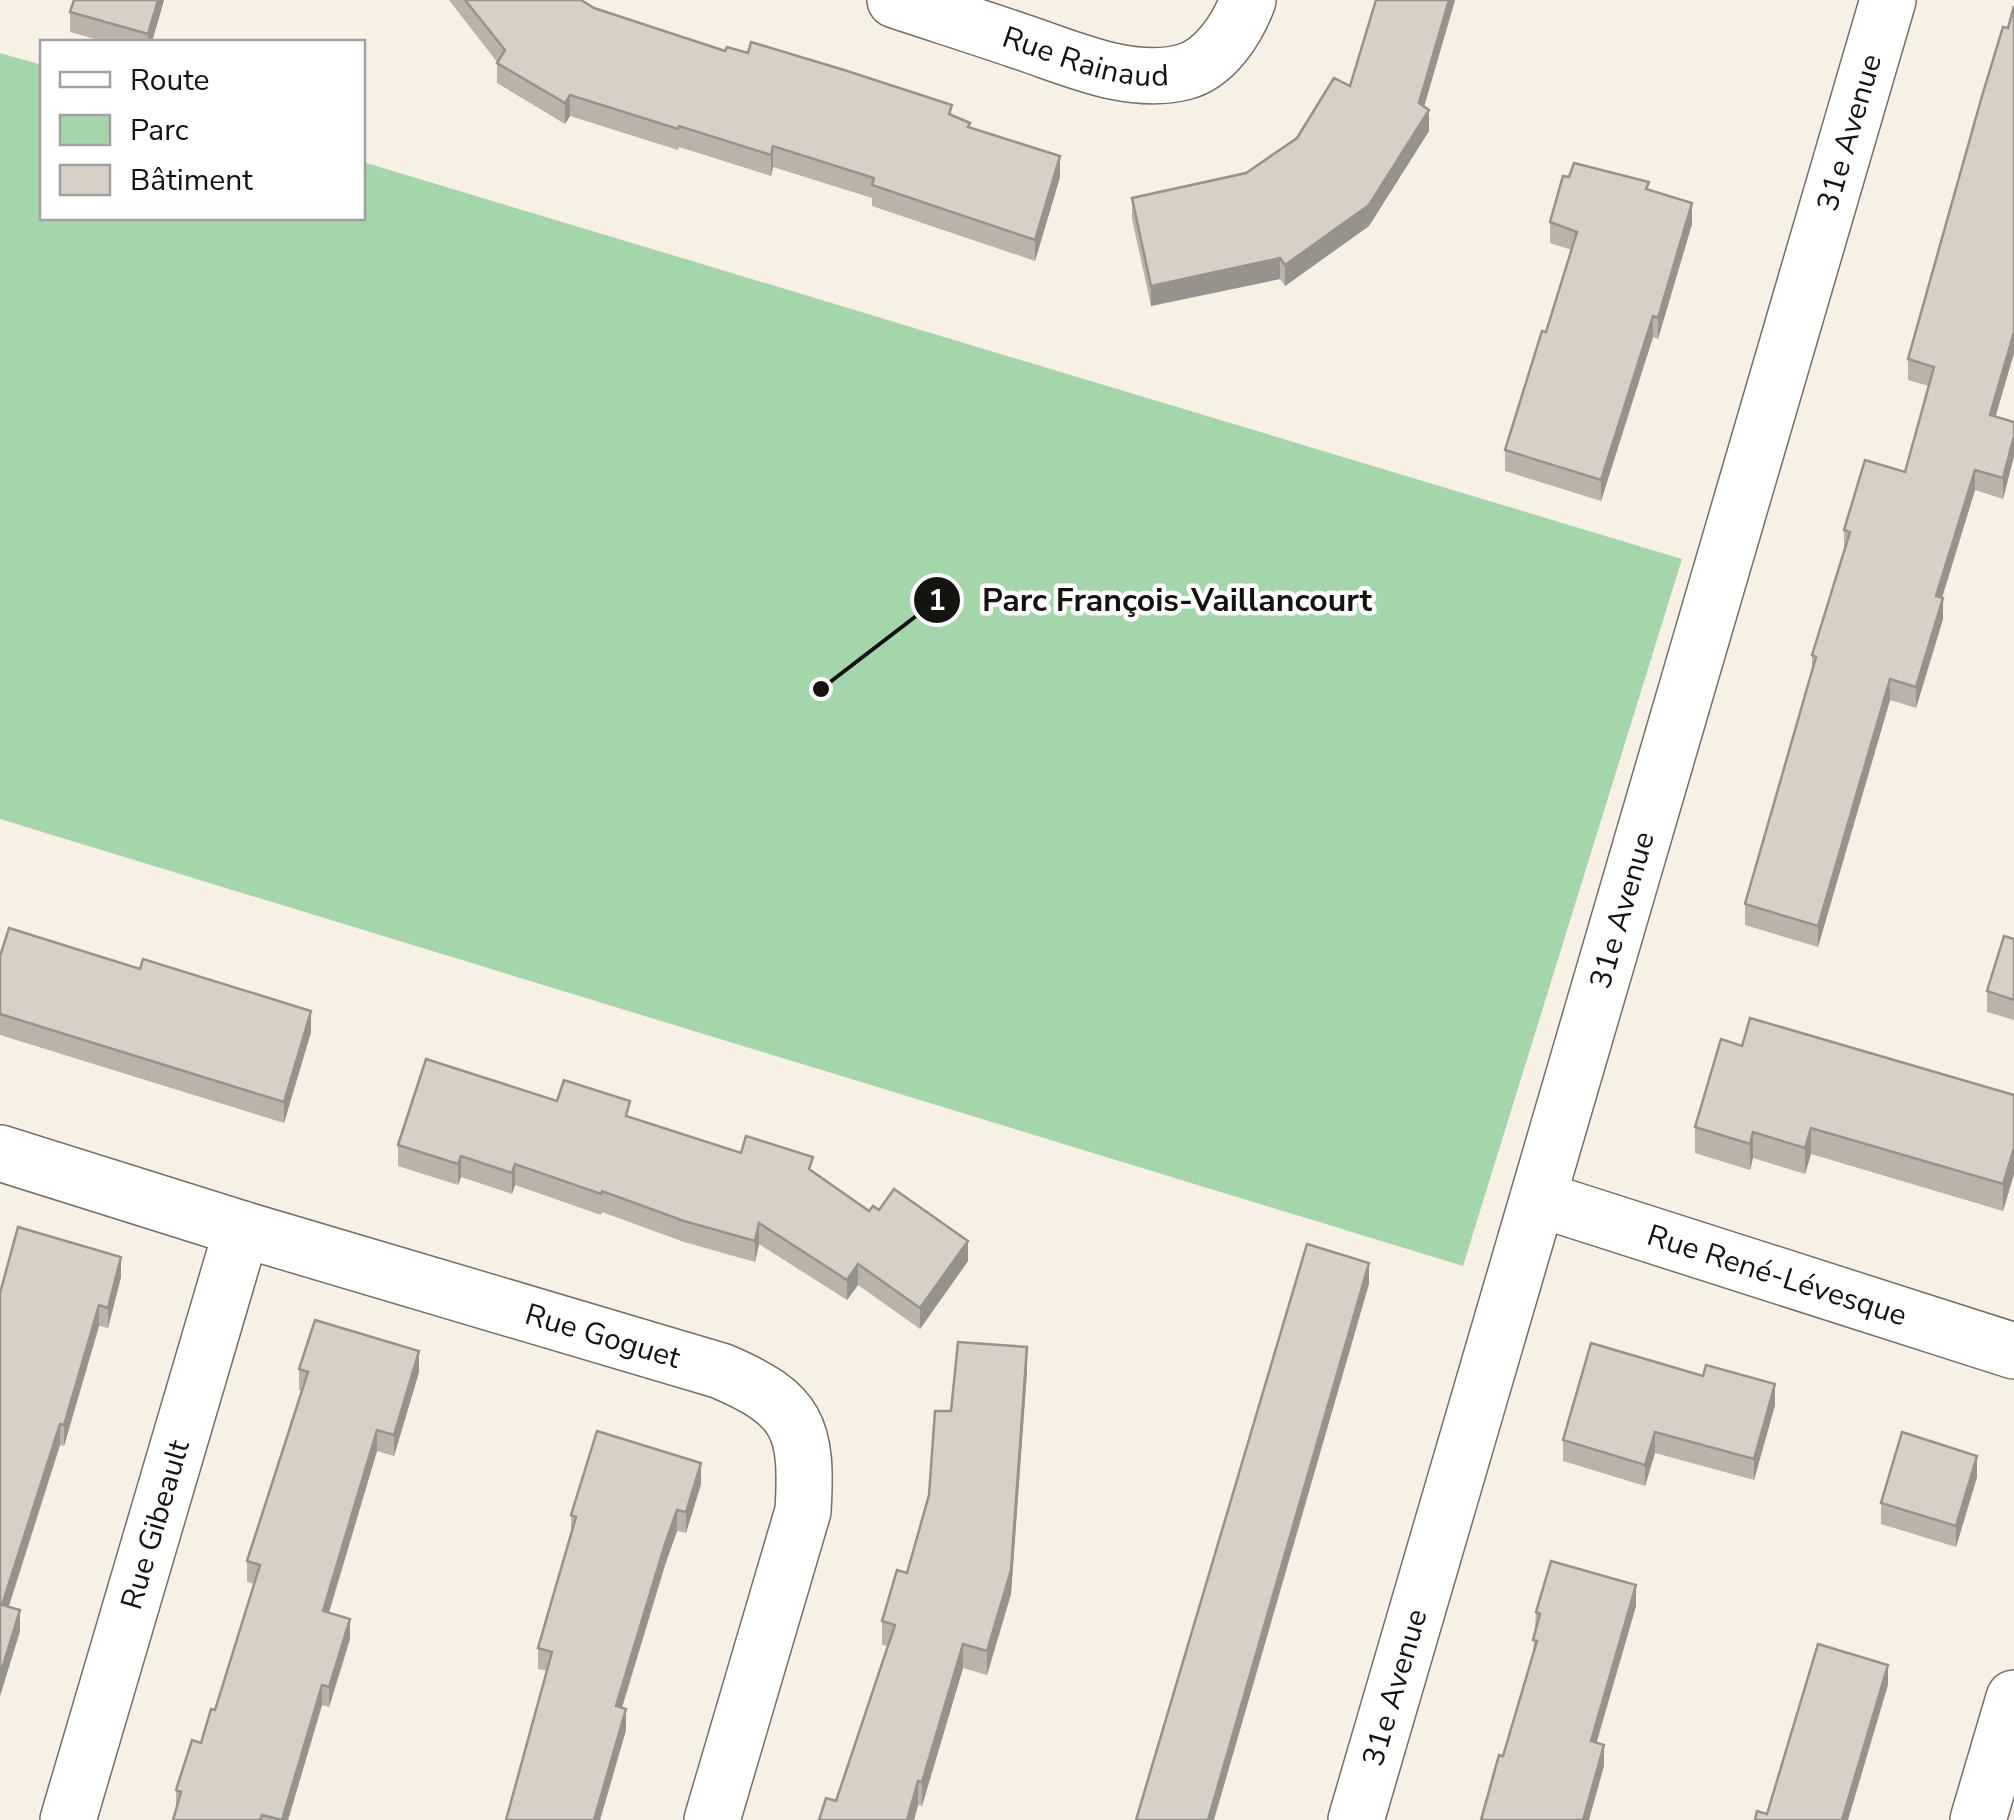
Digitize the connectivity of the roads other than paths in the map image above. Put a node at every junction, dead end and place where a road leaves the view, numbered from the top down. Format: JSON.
{"nodes":[{"id":1,"x":895,"y":0,"type":"edge"},
{"id":2,"x":1248,"y":0,"type":"edge"},
{"id":3,"x":1888,"y":0,"type":"edge"},
{"id":4,"x":0,"y":1153,"type":"edge"},
{"id":5,"x":1539,"y":1198,"type":"junction"},
{"id":6,"x":242,"y":1229,"type":"junction"},
{"id":7,"x":2014,"y":1350,"type":"edge"},
{"id":8,"x":2014,"y":1698,"type":"edge"},
{"id":9,"x":68,"y":1820,"type":"edge"},
{"id":10,"x":712,"y":1820,"type":"edge"},
{"id":11,"x":1356,"y":1820,"type":"edge"},
{"id":12,"x":1978,"y":1820,"type":"edge"}],
"edges":[{"from":1,"to":2,"type":"street","name":"Rue Rainaud"},
{"from":3,"to":5,"type":"street","name":"31e Avenue"},
{"from":4,"to":6,"type":"street","name":"Rue Goguet"},
{"from":5,"to":7,"type":"street","name":"Rue René-Lévesque"},
{"from":5,"to":11,"type":"street","name":"31e Avenue"},
{"from":6,"to":9,"type":"street","name":"Rue Gibeault"},
{"from":6,"to":10,"type":"street","name":"Rue Goguet"},
{"from":8,"to":12,"type":"street"}]}
